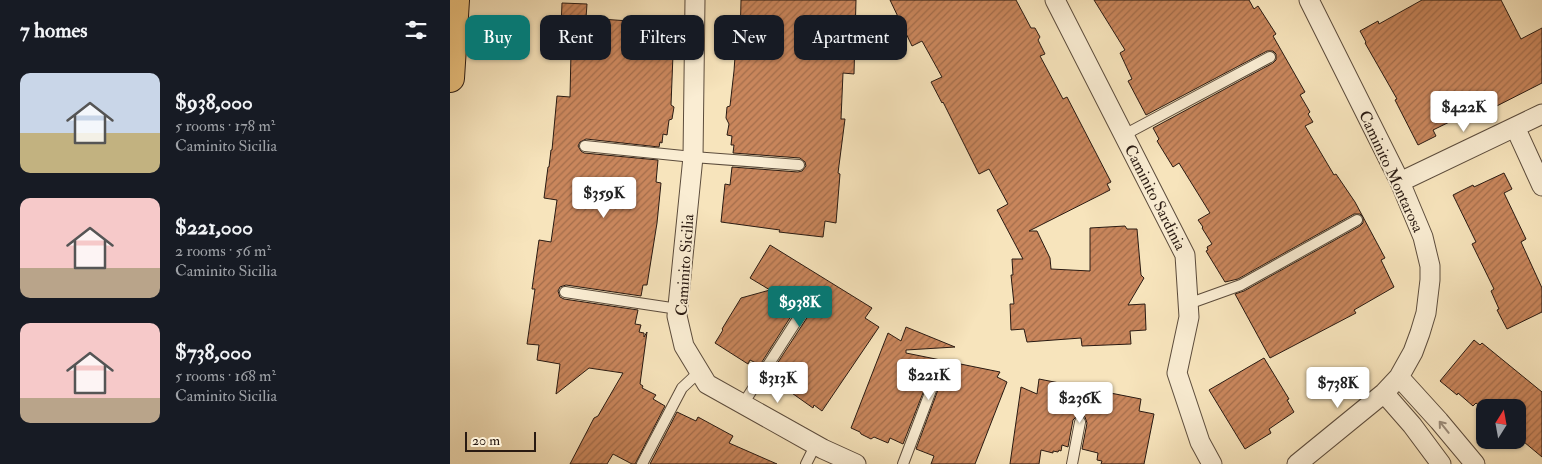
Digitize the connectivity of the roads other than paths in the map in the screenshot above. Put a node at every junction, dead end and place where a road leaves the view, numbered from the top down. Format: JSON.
{"nodes":[{"id":1,"x":455,"y":0,"type":"edge"},
{"id":2,"x":695,"y":0,"type":"edge"},
{"id":3,"x":1055,"y":0,"type":"edge"},
{"id":4,"x":1314,"y":2,"type":"edge"},
{"id":5,"x":1270,"y":56,"type":"dead end"},
{"id":6,"x":450,"y":78,"type":"edge"},
{"id":7,"x":1542,"y":114,"type":"edge"},
{"id":8,"x":1515,"y":127,"type":"junction"},
{"id":9,"x":1124,"y":135,"type":"junction"},
{"id":10,"x":585,"y":146,"type":"dead end"},
{"id":11,"x":693,"y":157,"type":"junction"},
{"id":12,"x":800,"y":165,"type":"dead end"},
{"id":13,"x":1400,"y":182,"type":"junction"},
{"id":14,"x":1542,"y":186,"type":"edge"},
{"id":15,"x":1357,"y":220,"type":"dead end"},
{"id":16,"x":564,"y":292,"type":"dead end"},
{"id":17,"x":1188,"y":304,"type":"junction"},
{"id":18,"x":806,"y":306,"type":"dead end"},
{"id":19,"x":678,"y":309,"type":"junction"},
{"id":20,"x":700,"y":372,"type":"junction"},
{"id":21,"x":936,"y":377,"type":"dead end"},
{"id":22,"x":1399,"y":377,"type":"junction"},
{"id":23,"x":1384,"y":393,"type":"junction"},
{"id":24,"x":743,"y":404,"type":"junction"},
{"id":25,"x":1080,"y":422,"type":"dead end"},
{"id":26,"x":816,"y":444,"type":"junction"},
{"id":27,"x":642,"y":464,"type":"edge"},
{"id":28,"x":806,"y":464,"type":"edge"},
{"id":29,"x":856,"y":464,"type":"edge"},
{"id":30,"x":903,"y":464,"type":"edge"},
{"id":31,"x":1072,"y":464,"type":"edge"},
{"id":32,"x":1212,"y":464,"type":"edge"},
{"id":33,"x":1297,"y":464,"type":"edge"},
{"id":34,"x":1441,"y":464,"type":"edge"},
{"id":35,"x":1475,"y":464,"type":"edge"}],
"edges":[{"from":1,"to":6,"type":"main road"},
{"from":2,"to":11,"type":"street","name":"Caminito Sicilia"},
{"from":3,"to":9,"type":"street","name":"Caminito Sardinia"},
{"from":4,"to":13,"type":"street","name":"Caminito Montarosa"},
{"from":5,"to":9,"type":"lane"},
{"from":7,"to":8,"type":"street"},
{"from":8,"to":13,"type":"street"},
{"from":8,"to":14,"type":"street"},
{"from":9,"to":17,"type":"street","name":"Caminito Sardinia"},
{"from":10,"to":11,"type":"lane"},
{"from":11,"to":12,"type":"lane"},
{"from":11,"to":19,"type":"street","name":"Caminito Sicilia"},
{"from":13,"to":22,"type":"street","name":"Caminito Montarosa"},
{"from":15,"to":17,"type":"lane"},
{"from":16,"to":19,"type":"lane"},
{"from":17,"to":32,"type":"street","name":"Caminito Sardinia"},
{"from":18,"to":24,"type":"lane"},
{"from":19,"to":20,"type":"street","name":"Caminito Sicilia"},
{"from":20,"to":24,"type":"street","name":"Caminito Sicilia"},
{"from":20,"to":27,"type":"lane"},
{"from":21,"to":30,"type":"lane"},
{"from":22,"to":23,"type":"street"},
{"from":35,"to":22,"type":"street","one_way":true},
{"from":23,"to":33,"type":"street"},
{"from":23,"to":34,"type":"street"},
{"from":24,"to":26,"type":"street","name":"Caminito Sicilia"},
{"from":25,"to":31,"type":"lane"},
{"from":26,"to":28,"type":"lane"},
{"from":26,"to":29,"type":"street","name":"Caminito Sicilia"}]}
